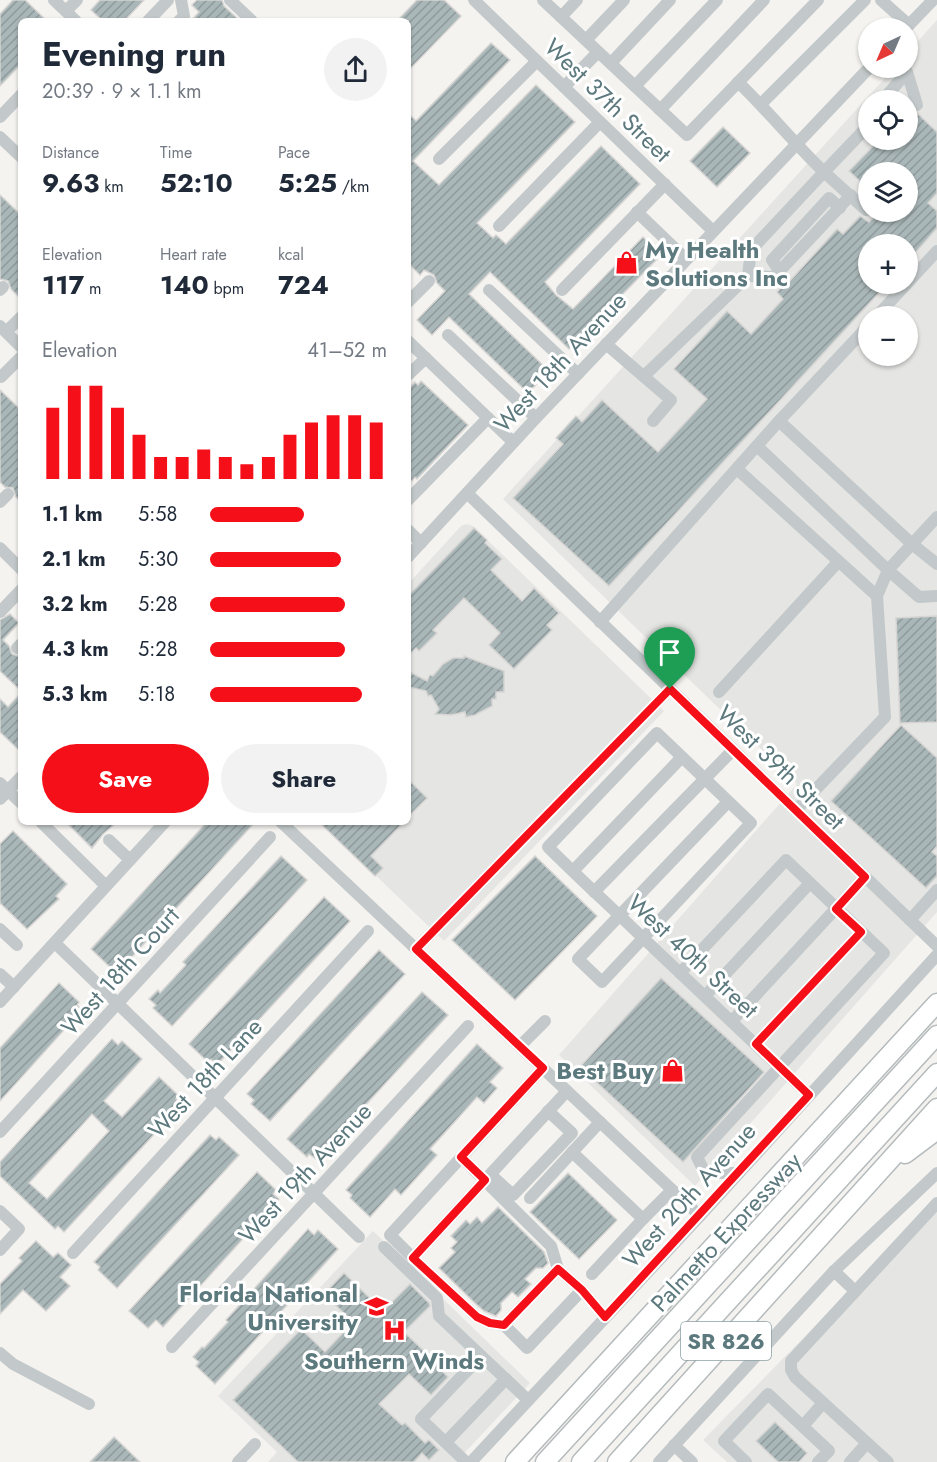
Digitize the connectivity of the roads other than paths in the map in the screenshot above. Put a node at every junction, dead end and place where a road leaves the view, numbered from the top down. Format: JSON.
{"nodes":[{"id":1,"x":54,"y":0,"type":"edge"},
{"id":2,"x":77,"y":0,"type":"edge"},
{"id":3,"x":168,"y":0,"type":"edge"},
{"id":4,"x":181,"y":0,"type":"edge"},
{"id":5,"x":230,"y":0,"type":"edge"},
{"id":6,"x":475,"y":0,"type":"edge"},
{"id":7,"x":543,"y":0,"type":"edge"},
{"id":8,"x":577,"y":0,"type":"edge"},
{"id":9,"x":624,"y":0,"type":"edge"},
{"id":10,"x":670,"y":0,"type":"edge"},
{"id":11,"x":717,"y":0,"type":"edge"},
{"id":12,"x":764,"y":0,"type":"edge"},
{"id":13,"x":818,"y":0,"type":"edge"},
{"id":14,"x":865,"y":0,"type":"edge"},
{"id":15,"x":881,"y":0,"type":"edge"},
{"id":16,"x":933,"y":0,"type":"edge"},
{"id":17,"x":66,"y":11,"type":"junction"},
{"id":18,"x":561,"y":17,"type":"junction"},
{"id":19,"x":73,"y":18,"type":"edge"},
{"id":20,"x":151,"y":18,"type":"edge"},
{"id":21,"x":182,"y":18,"type":"edge"},
{"id":22,"x":249,"y":18,"type":"edge"},
{"id":23,"x":898,"y":18,"type":"edge"},
{"id":24,"x":916,"y":18,"type":"edge"},
{"id":25,"x":586,"y":40,"type":"junction"},
{"id":26,"x":598,"y":52,"type":"junction"},
{"id":27,"x":537,"y":61,"type":"junction"},
{"id":28,"x":611,"y":63,"type":"junction"},
{"id":29,"x":860,"y":78,"type":"edge"},
{"id":30,"x":738,"y":82,"type":"junction"},
{"id":31,"x":635,"y":86,"type":"junction"},
{"id":32,"x":564,"y":87,"type":"junction"},
{"id":33,"x":892,"y":90,"type":"edge"},
{"id":34,"x":912,"y":90,"type":"edge"},
{"id":35,"x":18,"y":98,"type":"edge"},
{"id":36,"x":761,"y":104,"type":"junction"},
{"id":37,"x":660,"y":110,"type":"junction"},
{"id":38,"x":0,"y":117,"type":"edge"},
{"id":39,"x":600,"y":122,"type":"junction"},
{"id":40,"x":858,"y":136,"type":"edge"},
{"id":41,"x":0,"y":137,"type":"edge"},
{"id":42,"x":796,"y":145,"type":"junction"},
{"id":43,"x":18,"y":154,"type":"edge"},
{"id":44,"x":439,"y":159,"type":"dead end"},
{"id":45,"x":824,"y":172,"type":"junction"},
{"id":46,"x":665,"y":184,"type":"junction"},
{"id":47,"x":851,"y":195,"type":"junction"},
{"id":48,"x":858,"y":202,"type":"edge"},
{"id":49,"x":637,"y":212,"type":"junction"},
{"id":50,"x":500,"y":226,"type":"dead end"},
{"id":51,"x":713,"y":231,"type":"junction"},
{"id":52,"x":935,"y":257,"type":"edge"},
{"id":53,"x":686,"y":259,"type":"junction"},
{"id":54,"x":748,"y":276,"type":"junction"},
{"id":55,"x":429,"y":281,"type":"dead end"},
{"id":56,"x":489,"y":290,"type":"dead end"},
{"id":57,"x":561,"y":290,"type":"dead end"},
{"id":58,"x":411,"y":297,"type":"edge"},
{"id":59,"x":887,"y":306,"type":"edge"},
{"id":60,"x":18,"y":319,"type":"edge"},
{"id":61,"x":3,"y":329,"type":"edge"},
{"id":62,"x":447,"y":335,"type":"dead end"},
{"id":63,"x":858,"y":337,"type":"edge"},
{"id":64,"x":18,"y":344,"type":"edge"},
{"id":65,"x":411,"y":344,"type":"edge"},
{"id":66,"x":606,"y":344,"type":"junction"},
{"id":67,"x":426,"y":358,"type":"junction"},
{"id":68,"x":18,"y":360,"type":"edge"},
{"id":69,"x":411,"y":372,"type":"edge"},
{"id":70,"x":578,"y":374,"type":"junction"},
{"id":71,"x":0,"y":376,"type":"edge"},
{"id":72,"x":644,"y":376,"type":"junction"},
{"id":73,"x":488,"y":418,"type":"junction"},
{"id":74,"x":536,"y":418,"type":"junction"},
{"id":75,"x":653,"y":421,"type":"dead end"},
{"id":76,"x":779,"y":421,"type":"junction"},
{"id":77,"x":513,"y":442,"type":"junction"},
{"id":78,"x":757,"y":446,"type":"junction"},
{"id":79,"x":737,"y":469,"type":"junction"},
{"id":80,"x":466,"y":493,"type":"junction"},
{"id":81,"x":411,"y":497,"type":"edge"},
{"id":82,"x":937,"y":517,"type":"edge"},
{"id":83,"x":411,"y":533,"type":"edge"},
{"id":84,"x":421,"y":543,"type":"junction"},
{"id":85,"x":912,"y":544,"type":"junction"},
{"id":86,"x":2,"y":554,"type":"edge"},
{"id":87,"x":411,"y":554,"type":"edge"},
{"id":88,"x":838,"y":562,"type":"junction"},
{"id":89,"x":937,"y":564,"type":"edge"},
{"id":90,"x":18,"y":567,"type":"edge"},
{"id":91,"x":888,"y":570,"type":"junction"},
{"id":92,"x":18,"y":593,"type":"edge"},
{"id":93,"x":877,"y":596,"type":"junction"},
{"id":94,"x":937,"y":596,"type":"edge"},
{"id":95,"x":0,"y":612,"type":"edge"},
{"id":96,"x":600,"y":621,"type":"junction"},
{"id":97,"x":670,"y":689,"type":"junction"},
{"id":98,"x":719,"y":692,"type":"dead end"},
{"id":99,"x":733,"y":750,"type":"junction"},
{"id":100,"x":682,"y":758,"type":"junction"},
{"id":101,"x":18,"y":779,"type":"edge"},
{"id":102,"x":705,"y":779,"type":"junction"},
{"id":103,"x":3,"y":791,"type":"edge"},
{"id":104,"x":18,"y":801,"type":"edge"},
{"id":105,"x":728,"y":802,"type":"junction"},
{"id":106,"x":796,"y":810,"type":"junction"},
{"id":107,"x":43,"y":825,"type":"edge"},
{"id":108,"x":162,"y":825,"type":"edge"},
{"id":109,"x":284,"y":825,"type":"edge"},
{"id":110,"x":270,"y":837,"type":"dead end"},
{"id":111,"x":109,"y":840,"type":"dead end"},
{"id":112,"x":130,"y":860,"type":"junction"},
{"id":113,"x":573,"y":872,"type":"junction"},
{"id":114,"x":865,"y":877,"type":"junction"},
{"id":115,"x":810,"y":883,"type":"junction"},
{"id":116,"x":106,"y":886,"type":"junction"},
{"id":117,"x":937,"y":890,"type":"edge"},
{"id":118,"x":594,"y":892,"type":"junction"},
{"id":119,"x":836,"y":909,"type":"junction"},
{"id":120,"x":620,"y":915,"type":"junction"},
{"id":121,"x":910,"y":920,"type":"junction"},
{"id":122,"x":0,"y":929,"type":"edge"},
{"id":123,"x":368,"y":931,"type":"dead end"},
{"id":124,"x":861,"y":932,"type":"junction"},
{"id":125,"x":642,"y":937,"type":"junction"},
{"id":126,"x":55,"y":943,"type":"junction"},
{"id":127,"x":17,"y":945,"type":"dead end"},
{"id":128,"x":937,"y":946,"type":"edge"},
{"id":129,"x":416,"y":949,"type":"junction"},
{"id":130,"x":937,"y":955,"type":"edge"},
{"id":131,"x":680,"y":973,"type":"junction"},
{"id":132,"x":0,"y":974,"type":"edge"},
{"id":133,"x":14,"y":987,"type":"junction"},
{"id":134,"x":705,"y":996,"type":"junction"},
{"id":135,"x":937,"y":996,"type":"edge"},
{"id":136,"x":0,"y":1002,"type":"edge"},
{"id":137,"x":119,"y":1003,"type":"junction"},
{"id":138,"x":937,"y":1003,"type":"edge"},
{"id":139,"x":545,"y":1021,"type":"dead end"},
{"id":140,"x":732,"y":1021,"type":"junction"},
{"id":141,"x":468,"y":1026,"type":"dead end"},
{"id":142,"x":937,"y":1035,"type":"edge"},
{"id":143,"x":756,"y":1044,"type":"junction"},
{"id":144,"x":899,"y":1044,"type":"junction"},
{"id":145,"x":520,"y":1046,"type":"junction"},
{"id":146,"x":780,"y":1067,"type":"junction"},
{"id":147,"x":543,"y":1068,"type":"junction"},
{"id":148,"x":937,"y":1073,"type":"edge"},
{"id":149,"x":937,"y":1084,"type":"edge"},
{"id":150,"x":567,"y":1091,"type":"junction"},
{"id":151,"x":809,"y":1095,"type":"junction"},
{"id":152,"x":214,"y":1099,"type":"junction"},
{"id":153,"x":937,"y":1108,"type":"edge"},
{"id":154,"x":548,"y":1111,"type":"junction"},
{"id":155,"x":600,"y":1122,"type":"junction"},
{"id":156,"x":937,"y":1130,"type":"edge"},
{"id":157,"x":0,"y":1132,"type":"edge"},
{"id":158,"x":879,"y":1136,"type":"junction"},
{"id":159,"x":572,"y":1152,"type":"junction"},
{"id":160,"x":461,"y":1157,"type":"junction"},
{"id":161,"x":883,"y":1167,"type":"junction"},
{"id":162,"x":739,"y":1173,"type":"junction"},
{"id":163,"x":937,"y":1173,"type":"edge"},
{"id":164,"x":488,"y":1177,"type":"junction"},
{"id":165,"x":672,"y":1190,"type":"junction"},
{"id":166,"x":315,"y":1194,"type":"junction"},
{"id":167,"x":530,"y":1198,"type":"dead end"},
{"id":168,"x":937,"y":1203,"type":"edge"},
{"id":169,"x":0,"y":1211,"type":"edge"},
{"id":170,"x":700,"y":1216,"type":"junction"},
{"id":171,"x":643,"y":1219,"type":"junction"},
{"id":172,"x":359,"y":1237,"type":"dead end"},
{"id":173,"x":384,"y":1247,"type":"dead end"},
{"id":174,"x":0,"y":1250,"type":"edge"},
{"id":175,"x":73,"y":1253,"type":"dead end"},
{"id":176,"x":413,"y":1258,"type":"junction"},
{"id":177,"x":558,"y":1269,"type":"junction"},
{"id":178,"x":834,"y":1271,"type":"junction"},
{"id":179,"x":592,"y":1274,"type":"dead end"},
{"id":180,"x":582,"y":1290,"type":"junction"},
{"id":181,"x":855,"y":1291,"type":"junction"},
{"id":182,"x":605,"y":1317,"type":"junction"},
{"id":183,"x":504,"y":1325,"type":"junction"},
{"id":184,"x":172,"y":1347,"type":"dead end"},
{"id":185,"x":0,"y":1353,"type":"edge"},
{"id":186,"x":481,"y":1356,"type":"junction"},
{"id":187,"x":506,"y":1379,"type":"junction"},
{"id":188,"x":528,"y":1401,"type":"junction"},
{"id":189,"x":823,"y":1403,"type":"junction"},
{"id":190,"x":89,"y":1404,"type":"dead end"},
{"id":191,"x":803,"y":1426,"type":"junction"},
{"id":192,"x":446,"y":1442,"type":"junction"},
{"id":193,"x":867,"y":1443,"type":"junction"},
{"id":194,"x":255,"y":1444,"type":"dead end"},
{"id":195,"x":674,"y":1445,"type":"junction"},
{"id":196,"x":238,"y":1462,"type":"edge"},
{"id":197,"x":469,"y":1462,"type":"edge"},
{"id":198,"x":515,"y":1462,"type":"edge"},
{"id":199,"x":545,"y":1462,"type":"edge"},
{"id":200,"x":581,"y":1462,"type":"edge"},
{"id":201,"x":617,"y":1462,"type":"edge"},
{"id":202,"x":659,"y":1462,"type":"edge"},
{"id":203,"x":692,"y":1462,"type":"edge"},
{"id":204,"x":746,"y":1462,"type":"edge"},
{"id":205,"x":818,"y":1462,"type":"edge"},
{"id":206,"x":850,"y":1462,"type":"edge"},
{"id":207,"x":888,"y":1462,"type":"edge"}],
"edges":[{"from":1,"to":17,"type":"street"},
{"from":2,"to":17,"type":"street"},
{"from":3,"to":20,"type":"street"},
{"from":4,"to":21,"type":"street"},
{"from":5,"to":22,"type":"street"},
{"from":6,"to":27,"type":"street","name":"West 37th Street"},
{"from":7,"to":18,"type":"street"},
{"from":8,"to":18,"type":"street"},
{"from":9,"to":25,"type":"street"},
{"from":10,"to":28,"type":"street"},
{"from":11,"to":31,"type":"street"},
{"from":12,"to":37,"type":"street"},
{"from":13,"to":30,"type":"street"},
{"from":14,"to":36,"type":"street"},
{"from":15,"to":23,"type":"street"},
{"from":16,"to":24,"type":"street"},
{"from":17,"to":19,"type":"street"},
{"from":18,"to":25,"type":"street"},
{"from":25,"to":26,"type":"street"},
{"from":26,"to":28,"type":"street"},
{"from":26,"to":32,"type":"street"},
{"from":27,"to":32,"type":"street","name":"West 37th Street"},
{"from":27,"to":44,"type":"street"},
{"from":28,"to":31,"type":"street"},
{"from":29,"to":42,"type":"street","name":"West 18th Avenue"},
{"from":30,"to":36,"type":"street"},
{"from":30,"to":37,"type":"street"},
{"from":31,"to":37,"type":"street"},
{"from":32,"to":39,"type":"street","name":"West 37th Street"},
{"from":33,"to":34,"type":"street"},
{"from":35,"to":38,"type":"street"},
{"from":36,"to":42,"type":"street"},
{"from":39,"to":46,"type":"street","name":"West 37th Street"},
{"from":39,"to":50,"type":"street"},
{"from":40,"to":45,"type":"street"},
{"from":41,"to":43,"type":"street"},
{"from":42,"to":45,"type":"street"},
{"from":42,"to":51,"type":"street","name":"West 18th Avenue"},
{"from":45,"to":47,"type":"street"},
{"from":45,"to":54,"type":"street"},
{"from":46,"to":49,"type":"street"},
{"from":46,"to":51,"type":"street","name":"West 37th Street"},
{"from":47,"to":48,"type":"street"},
{"from":47,"to":54,"type":"street"},
{"from":49,"to":53,"type":"street"},
{"from":49,"to":57,"type":"street"},
{"from":51,"to":53,"type":"street","name":"West 18th Avenue"},
{"from":52,"to":59,"type":"street"},
{"from":53,"to":66,"type":"street","name":"West 18th Avenue"},
{"from":54,"to":72,"type":"street"},
{"from":55,"to":58,"type":"street"},
{"from":56,"to":70,"type":"street"},
{"from":60,"to":61,"type":"street"},
{"from":61,"to":64,"type":"street"},
{"from":62,"to":74,"type":"street"},
{"from":63,"to":76,"type":"street"},
{"from":65,"to":67,"type":"street"},
{"from":66,"to":70,"type":"street","name":"West 18th Avenue"},
{"from":66,"to":72,"type":"street"},
{"from":67,"to":69,"type":"street"},
{"from":67,"to":73,"type":"street"},
{"from":68,"to":71,"type":"street"},
{"from":70,"to":74,"type":"street","name":"West 18th Avenue"},
{"from":72,"to":75,"type":"street"},
{"from":73,"to":77,"type":"street"},
{"from":73,"to":81,"type":"street"},
{"from":74,"to":77,"type":"street","name":"West 18th Avenue"},
{"from":76,"to":78,"type":"street"},
{"from":76,"to":85,"type":"street"},
{"from":77,"to":80,"type":"street","name":"West 18th Avenue"},
{"from":78,"to":79,"type":"street"},
{"from":78,"to":91,"type":"street"},
{"from":79,"to":88,"type":"street"},
{"from":79,"to":96,"type":"street"},
{"from":80,"to":84,"type":"street","name":"West 18th Avenue"},
{"from":80,"to":96,"type":"street","name":"West 39th Street"},
{"from":82,"to":85,"type":"street"},
{"from":83,"to":84,"type":"street"},
{"from":84,"to":87,"type":"street","name":"West 18th Avenue"},
{"from":85,"to":89,"type":"street"},
{"from":85,"to":91,"type":"street"},
{"from":86,"to":90,"type":"street"},
{"from":88,"to":93,"type":"street"},
{"from":88,"to":98,"type":"street"},
{"from":91,"to":93,"type":"street"},
{"from":91,"to":94,"type":"street"},
{"from":92,"to":95,"type":"street"},
{"from":93,"to":106,"type":"street"},
{"from":96,"to":97,"type":"street","name":"West 39th Street"},
{"from":97,"to":99,"type":"street","name":"West 39th Street"},
{"from":97,"to":129,"type":"street"},
{"from":99,"to":102,"type":"street"},
{"from":99,"to":106,"type":"street","name":"West 39th Street"},
{"from":100,"to":102,"type":"street"},
{"from":100,"to":113,"type":"street"},
{"from":100,"to":113,"type":"street","name":"West 40th Street"},
{"from":101,"to":103,"type":"street"},
{"from":102,"to":105,"type":"street"},
{"from":102,"to":118,"type":"street"},
{"from":103,"to":104,"type":"street"},
{"from":105,"to":120,"type":"street"},
{"from":105,"to":125,"type":"street"},
{"from":106,"to":114,"type":"street","name":"West 39th Street"},
{"from":107,"to":116,"type":"street"},
{"from":108,"to":112,"type":"street"},
{"from":109,"to":129,"type":"street"},
{"from":110,"to":137,"type":"street","name":"West 18th Court"},
{"from":111,"to":112,"type":"street"},
{"from":112,"to":116,"type":"street"},
{"from":113,"to":118,"type":"street","name":"West 40th Street"},
{"from":114,"to":119,"type":"street"},
{"from":114,"to":121,"type":"street","name":"West 39th Street"},
{"from":115,"to":119,"type":"street"},
{"from":115,"to":131,"type":"street"},
{"from":115,"to":134,"type":"street"},
{"from":116,"to":126,"type":"street"},
{"from":117,"to":121,"type":"street"},
{"from":118,"to":120,"type":"street","name":"West 40th Street"},
{"from":119,"to":124,"type":"street"},
{"from":119,"to":140,"type":"street"},
{"from":120,"to":125,"type":"street","name":"West 40th Street"},
{"from":120,"to":125,"type":"street"},
{"from":121,"to":128,"type":"street","name":"West 39th Street"},
{"from":122,"to":127,"type":"street"},
{"from":123,"to":152,"type":"street","name":"West 18th Lane"},
{"from":124,"to":143,"type":"street"},
{"from":124,"to":146,"type":"street"},
{"from":125,"to":131,"type":"street","name":"West 40th Street"},
{"from":126,"to":133,"type":"street"},
{"from":126,"to":137,"type":"street"},
{"from":129,"to":145,"type":"street"},
{"from":130,"to":151,"type":"street","name":"West 20th Avenue"},
{"from":131,"to":134,"type":"street","name":"West 40th Street"},
{"from":132,"to":133,"type":"street"},
{"from":133,"to":136,"type":"street"},
{"from":134,"to":140,"type":"street","name":"West 40th Street"},
{"from":135,"to":144,"type":"highway"},
{"from":137,"to":152,"type":"street"},
{"from":137,"to":157,"type":"street","name":"West 18th Court"},
{"from":138,"to":144,"type":"highway","name":"Palmetto Expressway","number":"SR 826"},
{"from":139,"to":145,"type":"street"},
{"from":140,"to":143,"type":"street","name":"West 40th Street"},
{"from":141,"to":166,"type":"street","name":"West 19th Avenue"},
{"from":142,"to":199,"type":"highway"},
{"from":143,"to":146,"type":"street","name":"West 40th Street"},
{"from":144,"to":198,"type":"highway","name":"Palmetto Expressway","number":"SR 826"},
{"from":145,"to":147,"type":"street"},
{"from":146,"to":151,"type":"street","name":"West 40th Street"},
{"from":146,"to":162,"type":"street"},
{"from":147,"to":150,"type":"street"},
{"from":147,"to":160,"type":"street"},
{"from":148,"to":158,"type":"highway"},
{"from":149,"to":158,"type":"highway"},
{"from":150,"to":154,"type":"street"},
{"from":150,"to":155,"type":"street"},
{"from":151,"to":162,"type":"street","name":"West 20th Avenue"},
{"from":152,"to":166,"type":"street"},
{"from":152,"to":175,"type":"street","name":"West 18th Lane"},
{"from":153,"to":161,"type":"highway","number":"SR 826"},
{"from":154,"to":164,"type":"street"},
{"from":154,"to":164,"type":"street"},
{"from":155,"to":159,"type":"street"},
{"from":155,"to":165,"type":"street"},
{"from":156,"to":161,"type":"highway"},
{"from":158,"to":200,"type":"highway"},
{"from":159,"to":167,"type":"street"},
{"from":159,"to":171,"type":"street"},
{"from":160,"to":164,"type":"street"},
{"from":160,"to":176,"type":"street"},
{"from":161,"to":201,"type":"highway","number":"SR 826"},
{"from":162,"to":170,"type":"street","name":"West 20th Avenue"},
{"from":163,"to":178,"type":"street"},
{"from":164,"to":176,"type":"street"},
{"from":164,"to":177,"type":"street"},
{"from":165,"to":170,"type":"street"},
{"from":165,"to":171,"type":"street"},
{"from":166,"to":172,"type":"street"},
{"from":166,"to":184,"type":"street","name":"West 19th Avenue"},
{"from":168,"to":181,"type":"street"},
{"from":169,"to":174,"type":"street"},
{"from":170,"to":182,"type":"street","name":"West 20th Avenue"},
{"from":171,"to":179,"type":"street"},
{"from":173,"to":186,"type":"street"},
{"from":176,"to":183,"type":"street"},
{"from":177,"to":180,"type":"street"},
{"from":177,"to":183,"type":"street"},
{"from":178,"to":181,"type":"street"},
{"from":178,"to":195,"type":"street"},
{"from":180,"to":182,"type":"street"},
{"from":180,"to":183,"type":"street"},
{"from":181,"to":189,"type":"street"},
{"from":182,"to":188,"type":"street","name":"West 20th Avenue"},
{"from":185,"to":190,"type":"street"},
{"from":186,"to":187,"type":"street"},
{"from":186,"to":192,"type":"street"},
{"from":187,"to":188,"type":"street"},
{"from":187,"to":192,"type":"street"},
{"from":188,"to":197,"type":"street","name":"West 20th Avenue"},
{"from":189,"to":191,"type":"street"},
{"from":189,"to":193,"type":"street"},
{"from":191,"to":204,"type":"street"},
{"from":191,"to":205,"type":"street"},
{"from":192,"to":197,"type":"street"},
{"from":193,"to":206,"type":"street"},
{"from":193,"to":207,"type":"street"},
{"from":194,"to":196,"type":"street"},
{"from":195,"to":202,"type":"street"},
{"from":195,"to":203,"type":"street"}]}
